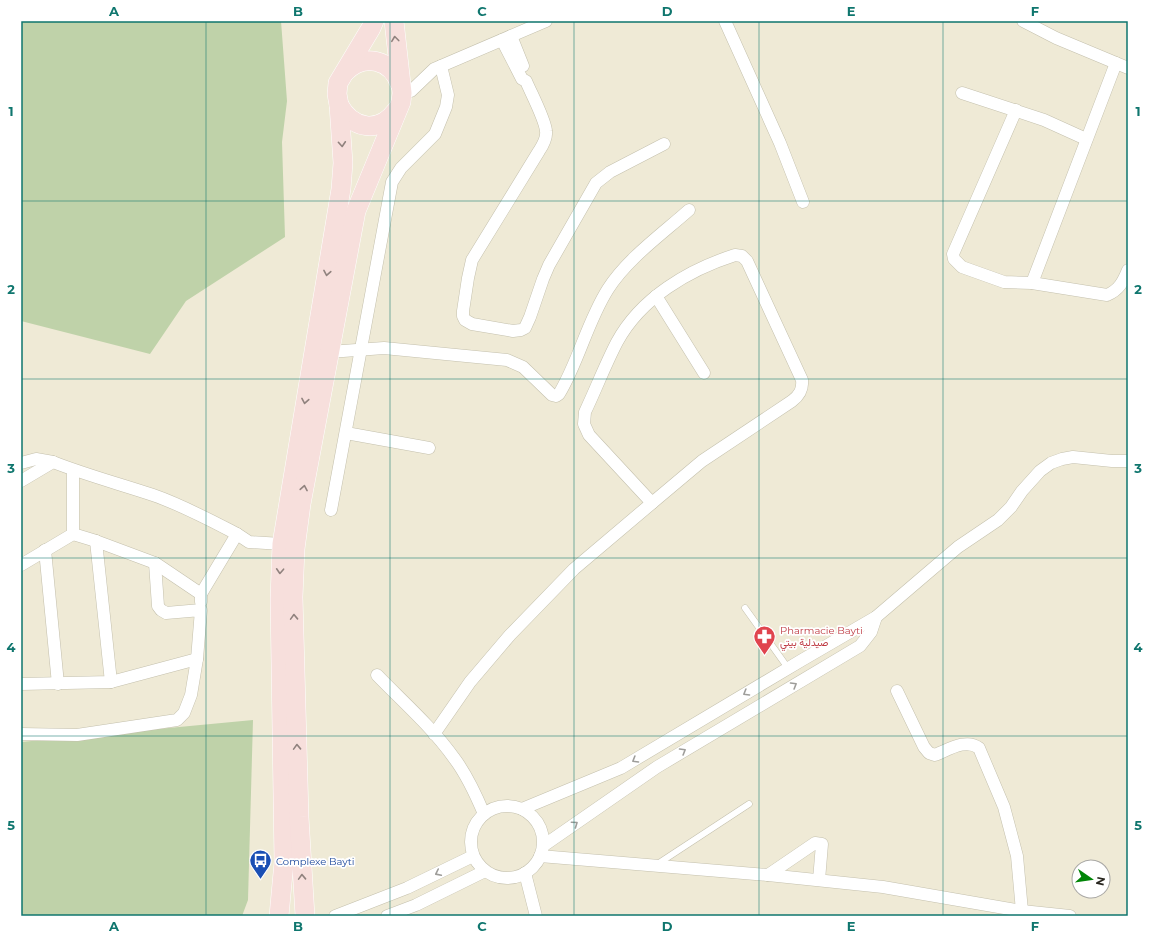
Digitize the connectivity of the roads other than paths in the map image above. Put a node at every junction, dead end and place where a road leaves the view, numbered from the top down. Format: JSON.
{"nodes":[{"id":1,"x":374,"y":21,"type":"edge"},
{"id":2,"x":394,"y":21,"type":"edge"},
{"id":3,"x":546,"y":21,"type":"edge"},
{"id":4,"x":725,"y":21,"type":"edge"},
{"id":5,"x":1023,"y":21,"type":"edge"},
{"id":6,"x":507,"y":38,"type":"junction"},
{"id":7,"x":1116,"y":63,"type":"junction"},
{"id":8,"x":441,"y":66,"type":"junction"},
{"id":9,"x":1128,"y":68,"type":"edge"},
{"id":10,"x":344,"y":73,"type":"junction"},
{"id":11,"x":962,"y":93,"type":"dead end"},
{"id":12,"x":400,"y":96,"type":"junction"},
{"id":13,"x":339,"y":105,"type":"junction"},
{"id":14,"x":1016,"y":110,"type":"junction"},
{"id":15,"x":1086,"y":139,"type":"junction"},
{"id":16,"x":664,"y":144,"type":"dead end"},
{"id":17,"x":803,"y":202,"type":"dead end"},
{"id":18,"x":689,"y":210,"type":"dead end"},
{"id":19,"x":1128,"y":270,"type":"edge"},
{"id":20,"x":1032,"y":283,"type":"junction"},
{"id":21,"x":656,"y":296,"type":"junction"},
{"id":22,"x":362,"y":349,"type":"junction"},
{"id":23,"x":329,"y":352,"type":"junction"},
{"id":24,"x":704,"y":373,"type":"dead end"},
{"id":25,"x":346,"y":433,"type":"junction"},
{"id":26,"x":429,"y":448,"type":"dead end"},
{"id":27,"x":1128,"y":461,"type":"edge"},
{"id":28,"x":54,"y":462,"type":"junction"},
{"id":29,"x":21,"y":463,"type":"edge"},
{"id":30,"x":73,"y":470,"type":"junction"},
{"id":31,"x":21,"y":481,"type":"edge"},
{"id":32,"x":652,"y":504,"type":"junction"},
{"id":33,"x":331,"y":510,"type":"dead end"},
{"id":34,"x":73,"y":534,"type":"junction"},
{"id":35,"x":237,"y":534,"type":"junction"},
{"id":36,"x":96,"y":541,"type":"junction"},
{"id":37,"x":282,"y":544,"type":"junction"},
{"id":38,"x":45,"y":550,"type":"junction"},
{"id":39,"x":155,"y":563,"type":"junction"},
{"id":40,"x":21,"y":565,"type":"edge"},
{"id":41,"x":201,"y":594,"type":"junction"},
{"id":42,"x":745,"y":608,"type":"dead end"},
{"id":43,"x":201,"y":610,"type":"junction"},
{"id":44,"x":876,"y":617,"type":"junction"},
{"id":45,"x":197,"y":660,"type":"junction"},
{"id":46,"x":802,"y":660,"type":"junction"},
{"id":47,"x":788,"y":668,"type":"junction"},
{"id":48,"x":377,"y":675,"type":"dead end"},
{"id":49,"x":810,"y":676,"type":"junction"},
{"id":50,"x":111,"y":682,"type":"junction"},
{"id":51,"x":21,"y":684,"type":"edge"},
{"id":52,"x":58,"y":684,"type":"junction"},
{"id":53,"x":897,"y":691,"type":"dead end"},
{"id":54,"x":21,"y":734,"type":"edge"},
{"id":55,"x":434,"y":734,"type":"junction"},
{"id":56,"x":750,"y":804,"type":"dead end"},
{"id":57,"x":522,"y":809,"type":"junction"},
{"id":58,"x":484,"y":814,"type":"junction"},
{"id":59,"x":541,"y":851,"type":"junction"},
{"id":60,"x":473,"y":856,"type":"junction"},
{"id":61,"x":655,"y":865,"type":"junction"},
{"id":62,"x":485,"y":871,"type":"junction"},
{"id":63,"x":525,"y":873,"type":"junction"},
{"id":64,"x":768,"y":875,"type":"junction"},
{"id":65,"x":819,"y":880,"type":"junction"},
{"id":66,"x":1022,"y":910,"type":"junction"},
{"id":67,"x":279,"y":916,"type":"edge"},
{"id":68,"x":305,"y":916,"type":"edge"},
{"id":69,"x":335,"y":916,"type":"edge"},
{"id":70,"x":387,"y":916,"type":"edge"},
{"id":71,"x":536,"y":916,"type":"edge"},
{"id":72,"x":1070,"y":916,"type":"edge"}],
"edges":[{"from":1,"to":10,"type":"main road"},
{"from":12,"to":2,"type":"main road","one_way":true},
{"from":3,"to":6,"type":"street"},
{"from":4,"to":17,"type":"street"},
{"from":5,"to":7,"type":"street"},
{"from":6,"to":8,"type":"street"},
{"from":6,"to":16,"type":"street"},
{"from":7,"to":9,"type":"street"},
{"from":7,"to":15,"type":"street"},
{"from":8,"to":12,"type":"street"},
{"from":8,"to":22,"type":"street"},
{"from":10,"to":12,"type":"main road"},
{"from":10,"to":13,"type":"main road"},
{"from":11,"to":14,"type":"street"},
{"from":12,"to":13,"type":"main road"},
{"from":12,"to":23,"type":"main road"},
{"from":13,"to":37,"type":"main road","one_way":true},
{"from":14,"to":15,"type":"street"},
{"from":14,"to":20,"type":"street"},
{"from":15,"to":20,"type":"street"},
{"from":18,"to":22,"type":"street"},
{"from":19,"to":20,"type":"street"},
{"from":21,"to":24,"type":"street"},
{"from":21,"to":32,"type":"street"},
{"from":21,"to":32,"type":"street"},
{"from":22,"to":23,"type":"street"},
{"from":22,"to":25,"type":"street"},
{"from":68,"to":23,"type":"main road","one_way":true},
{"from":25,"to":26,"type":"street"},
{"from":25,"to":33,"type":"street"},
{"from":27,"to":44,"type":"street"},
{"from":28,"to":29,"type":"street"},
{"from":28,"to":30,"type":"street"},
{"from":28,"to":31,"type":"street"},
{"from":30,"to":34,"type":"street"},
{"from":30,"to":35,"type":"street"},
{"from":32,"to":55,"type":"street"},
{"from":34,"to":36,"type":"street"},
{"from":34,"to":38,"type":"street"},
{"from":35,"to":37,"type":"street"},
{"from":35,"to":41,"type":"street"},
{"from":36,"to":39,"type":"street"},
{"from":36,"to":50,"type":"street"},
{"from":37,"to":67,"type":"main road","one_way":true},
{"from":38,"to":40,"type":"street"},
{"from":38,"to":52,"type":"street"},
{"from":39,"to":41,"type":"street"},
{"from":39,"to":43,"type":"street"},
{"from":41,"to":43,"type":"street"},
{"from":42,"to":47,"type":"lane"},
{"from":43,"to":45,"type":"street"},
{"from":44,"to":46,"type":"street"},
{"from":44,"to":49,"type":"street"},
{"from":45,"to":50,"type":"street"},
{"from":45,"to":54,"type":"street"},
{"from":46,"to":47,"type":"street"},
{"from":46,"to":49,"type":"street"},
{"from":47,"to":57,"type":"street","one_way":true},
{"from":48,"to":55,"type":"street"},
{"from":59,"to":49,"type":"street","one_way":true},
{"from":50,"to":52,"type":"street"},
{"from":51,"to":52,"type":"street"},
{"from":53,"to":66,"type":"street"},
{"from":55,"to":58,"type":"street"},
{"from":56,"to":61,"type":"lane"},
{"from":57,"to":58,"type":"street"},
{"from":57,"to":59,"type":"street"},
{"from":58,"to":60,"type":"street"},
{"from":59,"to":61,"type":"street"},
{"from":59,"to":63,"type":"street"},
{"from":60,"to":62,"type":"street"},
{"from":60,"to":69,"type":"street","one_way":true},
{"from":61,"to":64,"type":"street"},
{"from":62,"to":63,"type":"street"},
{"from":62,"to":70,"type":"street"},
{"from":63,"to":71,"type":"street"},
{"from":64,"to":65,"type":"street"},
{"from":64,"to":65,"type":"street"},
{"from":65,"to":66,"type":"street"},
{"from":66,"to":72,"type":"street"}]}
